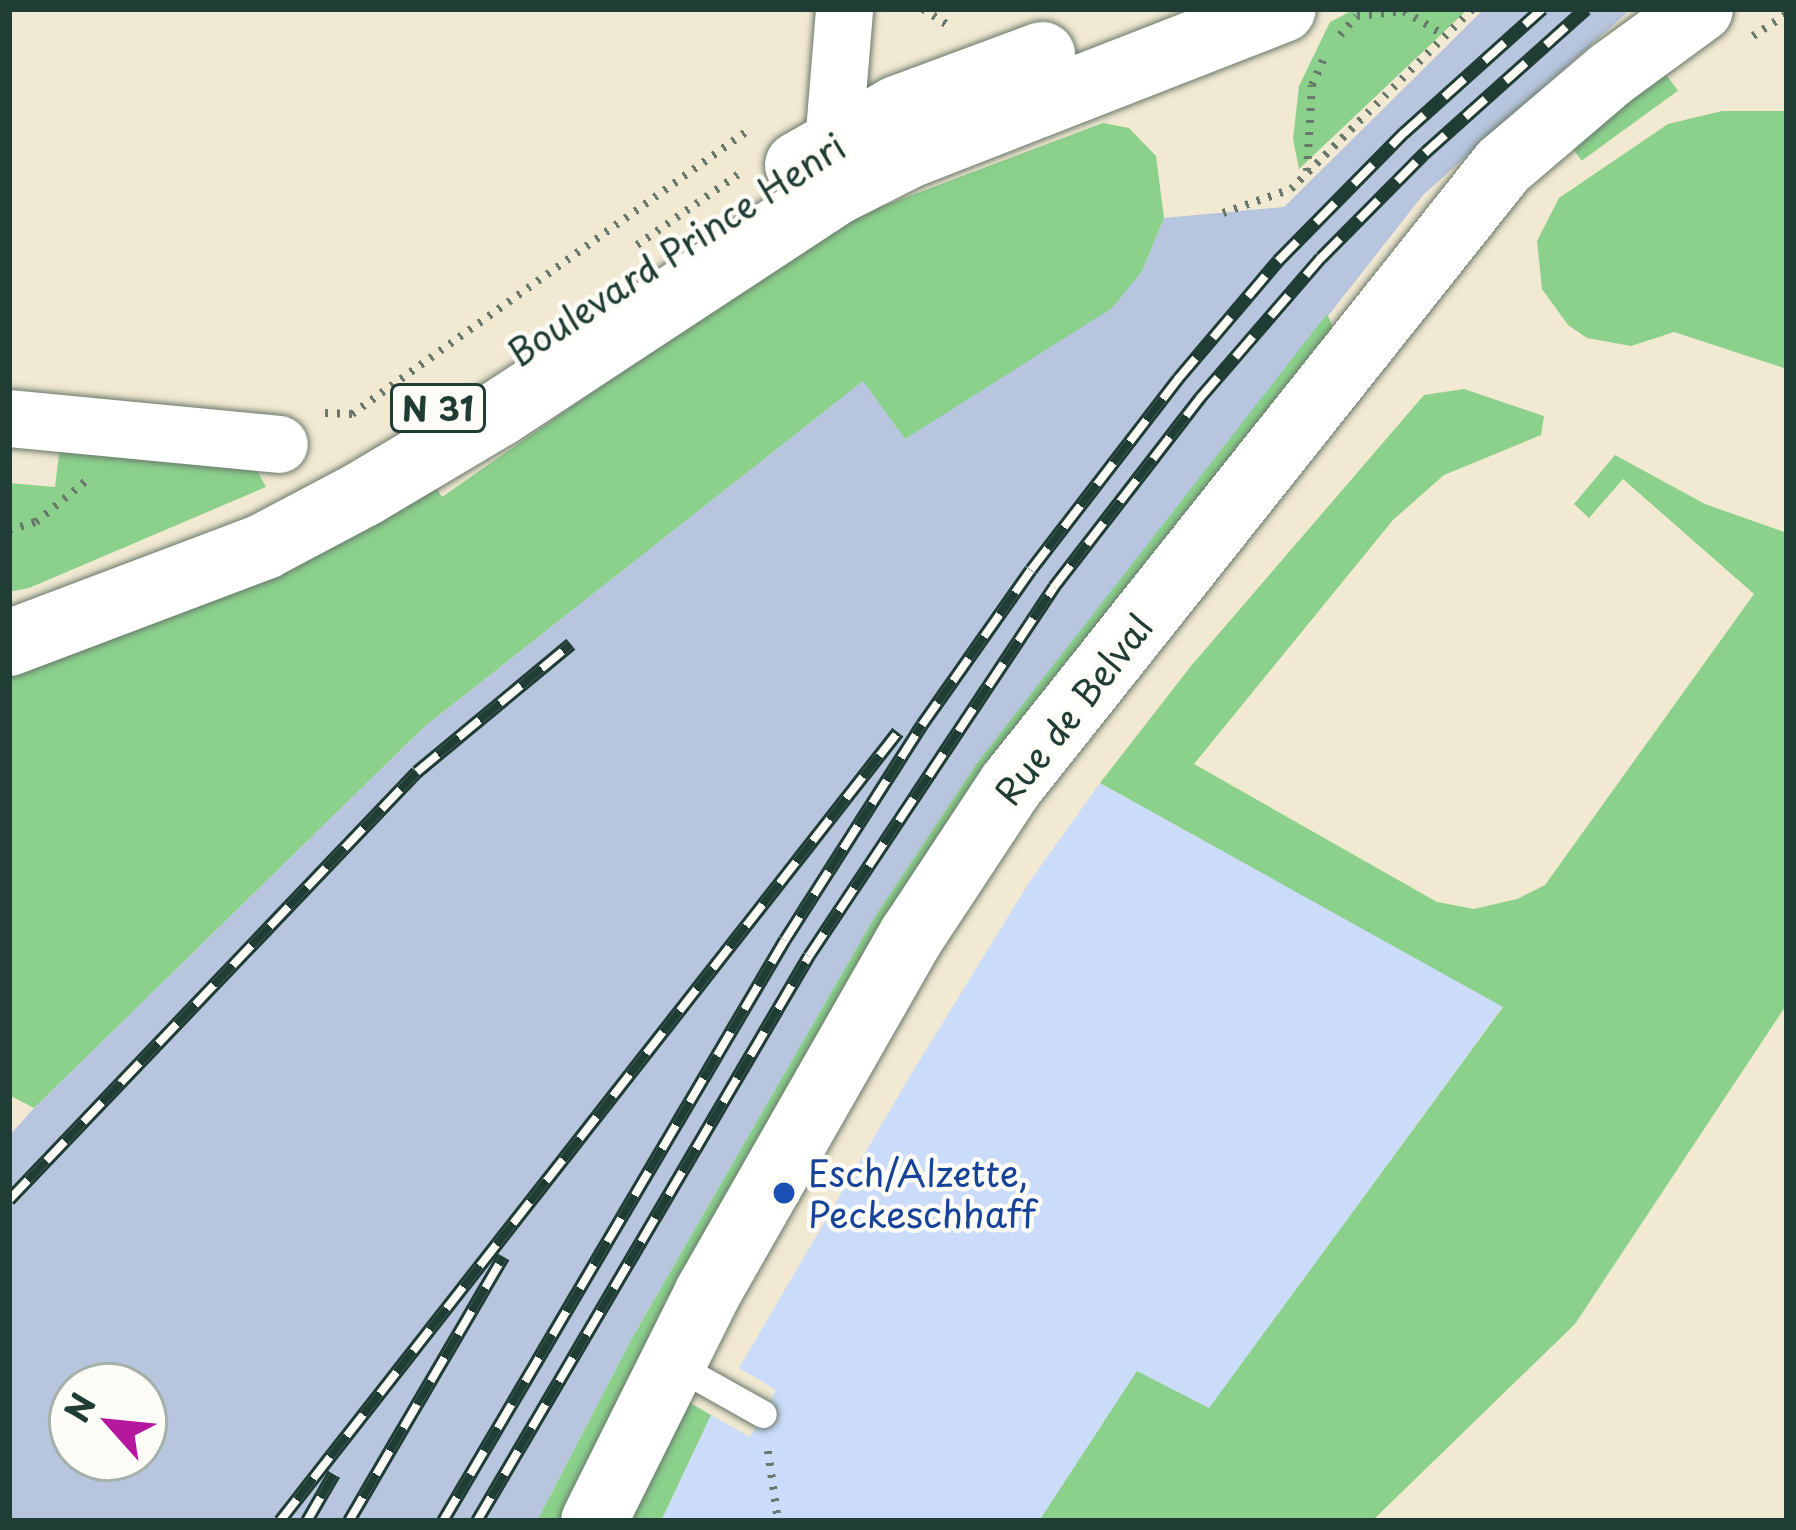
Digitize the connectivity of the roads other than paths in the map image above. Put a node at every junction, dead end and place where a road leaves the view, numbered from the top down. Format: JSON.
{"nodes":[{"id":1,"x":844,"y":9,"type":"edge"},
{"id":2,"x":1163,"y":9,"type":"edge"},
{"id":3,"x":1283,"y":9,"type":"edge"},
{"id":4,"x":1700,"y":9,"type":"edge"},
{"id":5,"x":833,"y":144,"type":"junction"},
{"id":6,"x":9,"y":418,"type":"edge"},
{"id":7,"x":279,"y":444,"type":"road end"},
{"id":8,"x":9,"y":608,"type":"edge"},
{"id":9,"x":9,"y":643,"type":"edge"},
{"id":10,"x":671,"y":1362,"type":"junction"},
{"id":11,"x":763,"y":1414,"type":"road end"},
{"id":12,"x":594,"y":1521,"type":"edge"}],
"edges":[{"from":1,"to":5,"type":"street"},
{"from":2,"to":5,"type":"main road","name":"Boulevard Prince Henri","number":"N 31"},
{"from":3,"to":9,"type":"main road","name":"Boulevard Prince Henri","number":"N 31"},
{"from":4,"to":10,"type":"main road","name":"Rue de Belval"},
{"from":5,"to":8,"type":"main road","name":"Boulevard Prince Henri","number":"N 31"},
{"from":6,"to":7,"type":"street"},
{"from":10,"to":11,"type":"lane"},
{"from":10,"to":12,"type":"main road","name":"Rue de Belval"}]}
